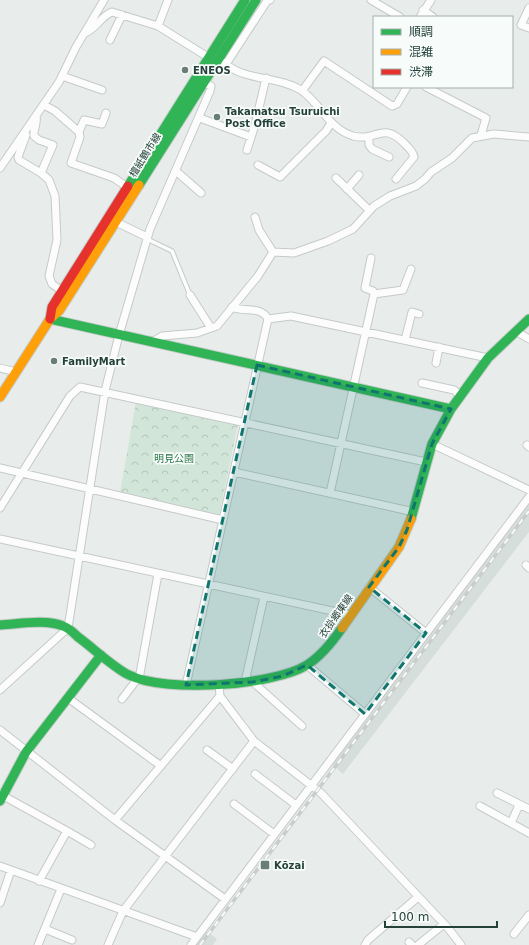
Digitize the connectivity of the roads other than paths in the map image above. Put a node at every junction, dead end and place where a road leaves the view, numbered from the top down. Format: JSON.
{"nodes":[{"id":1,"x":104,"y":0,"type":"edge"},
{"id":2,"x":168,"y":0,"type":"edge"},
{"id":3,"x":245,"y":0,"type":"edge"},
{"id":4,"x":256,"y":0,"type":"edge"},
{"id":5,"x":267,"y":0,"type":"edge"},
{"id":6,"x":371,"y":0,"type":"edge"},
{"id":7,"x":431,"y":0,"type":"edge"},
{"id":8,"x":529,"y":8,"type":"edge"},
{"id":9,"x":423,"y":10,"type":"junction"},
{"id":10,"x":122,"y":15,"type":"junction"},
{"id":11,"x":398,"y":16,"type":"edge"},
{"id":12,"x":420,"y":16,"type":"edge"},
{"id":13,"x":432,"y":16,"type":"edge"},
{"id":14,"x":158,"y":26,"type":"junction"},
{"id":15,"x":529,"y":28,"type":"edge"},
{"id":16,"x":84,"y":33,"type":"junction"},
{"id":17,"x":110,"y":40,"type":"dead end"},
{"id":18,"x":208,"y":58,"type":"junction"},
{"id":19,"x":220,"y":61,"type":"junction"},
{"id":20,"x":62,"y":76,"type":"junction"},
{"id":21,"x":266,"y":78,"type":"junction"},
{"id":22,"x":200,"y":80,"type":"junction"},
{"id":23,"x":406,"y":88,"type":"edge"},
{"id":24,"x":428,"y":88,"type":"edge"},
{"id":25,"x":102,"y":90,"type":"dead end"},
{"id":26,"x":302,"y":91,"type":"junction"},
{"id":27,"x":44,"y":104,"type":"junction"},
{"id":28,"x":106,"y":113,"type":"dead end"},
{"id":29,"x":36,"y":116,"type":"junction"},
{"id":30,"x":200,"y":118,"type":"junction"},
{"id":31,"x":331,"y":123,"type":"junction"},
{"id":32,"x":28,"y":127,"type":"junction"},
{"id":33,"x":79,"y":132,"type":"junction"},
{"id":34,"x":481,"y":135,"type":"junction"},
{"id":35,"x":251,"y":137,"type":"junction"},
{"id":36,"x":369,"y":137,"type":"junction"},
{"id":37,"x":529,"y":137,"type":"edge"},
{"id":38,"x":246,"y":150,"type":"dead end"},
{"id":39,"x":389,"y":157,"type":"dead end"},
{"id":40,"x":258,"y":165,"type":"dead end"},
{"id":41,"x":0,"y":168,"type":"edge"},
{"id":42,"x":176,"y":171,"type":"junction"},
{"id":43,"x":41,"y":173,"type":"junction"},
{"id":44,"x":360,"y":175,"type":"dead end"},
{"id":45,"x":336,"y":178,"type":"dead end"},
{"id":46,"x":396,"y":180,"type":"dead end"},
{"id":47,"x":127,"y":187,"type":"junction"},
{"id":48,"x":347,"y":189,"type":"junction"},
{"id":49,"x":201,"y":193,"type":"dead end"},
{"id":50,"x":369,"y":210,"type":"junction"},
{"id":51,"x":255,"y":216,"type":"dead end"},
{"id":52,"x":116,"y":222,"type":"junction"},
{"id":53,"x":147,"y":238,"type":"junction"},
{"id":54,"x":273,"y":252,"type":"junction"},
{"id":55,"x":372,"y":258,"type":"dead end"},
{"id":56,"x":411,"y":269,"type":"dead end"},
{"id":57,"x":62,"y":291,"type":"junction"},
{"id":58,"x":374,"y":294,"type":"junction"},
{"id":59,"x":190,"y":295,"type":"joint"},
{"id":60,"x":232,"y":307,"type":"junction"},
{"id":61,"x":419,"y":314,"type":"dead end"},
{"id":62,"x":50,"y":319,"type":"junction"},
{"id":63,"x":268,"y":319,"type":"junction"},
{"id":64,"x":529,"y":319,"type":"edge"},
{"id":65,"x":211,"y":328,"type":"junction"},
{"id":66,"x":516,"y":331,"type":"junction"},
{"id":67,"x":366,"y":332,"type":"junction"},
{"id":68,"x":119,"y":335,"type":"junction"},
{"id":69,"x":529,"y":339,"type":"edge"},
{"id":70,"x":406,"y":340,"type":"junction"},
{"id":71,"x":152,"y":342,"type":"junction"},
{"id":72,"x":439,"y":347,"type":"junction"},
{"id":73,"x":488,"y":358,"type":"junction"},
{"id":74,"x":436,"y":363,"type":"dead end"},
{"id":75,"x":258,"y":365,"type":"junction"},
{"id":76,"x":0,"y":368,"type":"edge"},
{"id":77,"x":16,"y":372,"type":"junction"},
{"id":78,"x":422,"y":383,"type":"dead end"},
{"id":79,"x":353,"y":386,"type":"junction"},
{"id":80,"x":105,"y":392,"type":"junction"},
{"id":81,"x":460,"y":395,"type":"junction"},
{"id":82,"x":0,"y":397,"type":"edge"},
{"id":83,"x":450,"y":409,"type":"junction"},
{"id":84,"x":245,"y":421,"type":"junction"},
{"id":85,"x":340,"y":443,"type":"junction"},
{"id":86,"x":432,"y":444,"type":"junction"},
{"id":87,"x":426,"y":462,"type":"junction"},
{"id":88,"x":0,"y":468,"type":"edge"},
{"id":89,"x":234,"y":472,"type":"junction"},
{"id":90,"x":22,"y":473,"type":"junction"},
{"id":91,"x":90,"y":489,"type":"junction"},
{"id":92,"x":529,"y":490,"type":"edge"},
{"id":93,"x":330,"y":493,"type":"junction"},
{"id":94,"x":529,"y":497,"type":"edge"},
{"id":95,"x":0,"y":508,"type":"edge"},
{"id":96,"x":414,"y":512,"type":"junction"},
{"id":97,"x":223,"y":520,"type":"junction"},
{"id":98,"x":0,"y":539,"type":"edge"},
{"id":99,"x":79,"y":557,"type":"junction"},
{"id":100,"x":158,"y":574,"type":"junction"},
{"id":101,"x":209,"y":585,"type":"junction"},
{"id":102,"x":369,"y":587,"type":"junction"},
{"id":103,"x":264,"y":597,"type":"junction"},
{"id":104,"x":351,"y":615,"type":"junction"},
{"id":105,"x":0,"y":625,"type":"edge"},
{"id":106,"x":68,"y":628,"type":"junction"},
{"id":107,"x":426,"y":633,"type":"junction"},
{"id":108,"x":101,"y":655,"type":"junction"},
{"id":109,"x":307,"y":665,"type":"junction"},
{"id":110,"x":139,"y":679,"type":"junction"},
{"id":111,"x":249,"y":682,"type":"junction"},
{"id":112,"x":219,"y":684,"type":"junction"},
{"id":113,"x":186,"y":685,"type":"junction"},
{"id":114,"x":0,"y":690,"type":"edge"},
{"id":115,"x":220,"y":696,"type":"junction"},
{"id":116,"x":68,"y":698,"type":"junction"},
{"id":117,"x":122,"y":699,"type":"dead end"},
{"id":118,"x":365,"y":714,"type":"junction"},
{"id":119,"x":302,"y":726,"type":"dead end"},
{"id":120,"x":0,"y":730,"type":"edge"},
{"id":121,"x":254,"y":741,"type":"junction"},
{"id":122,"x":207,"y":750,"type":"dead end"},
{"id":123,"x":26,"y":752,"type":"junction"},
{"id":124,"x":161,"y":766,"type":"junction"},
{"id":125,"x":232,"y":769,"type":"junction"},
{"id":126,"x":256,"y":774,"type":"dead end"},
{"id":127,"x":312,"y":784,"type":"junction"},
{"id":128,"x":497,"y":794,"type":"dead end"},
{"id":129,"x":1,"y":797,"type":"edge"},
{"id":130,"x":234,"y":804,"type":"dead end"},
{"id":131,"x":519,"y":804,"type":"junction"},
{"id":132,"x":296,"y":805,"type":"junction"},
{"id":133,"x":480,"y":806,"type":"dead end"},
{"id":134,"x":529,"y":809,"type":"edge"},
{"id":135,"x":115,"y":820,"type":"junction"},
{"id":136,"x":511,"y":823,"type":"junction"},
{"id":137,"x":67,"y":831,"type":"junction"},
{"id":138,"x":529,"y":833,"type":"edge"},
{"id":139,"x":274,"y":834,"type":"junction"},
{"id":140,"x":90,"y":845,"type":"dead end"},
{"id":141,"x":165,"y":856,"type":"junction"},
{"id":142,"x":0,"y":866,"type":"edge"},
{"id":143,"x":11,"y":870,"type":"junction"},
{"id":144,"x":39,"y":880,"type":"junction"},
{"id":145,"x":61,"y":889,"type":"junction"},
{"id":146,"x":418,"y":897,"type":"junction"},
{"id":147,"x":225,"y":899,"type":"junction"},
{"id":148,"x":2,"y":905,"type":"edge"},
{"id":149,"x":123,"y":911,"type":"junction"},
{"id":150,"x":529,"y":915,"type":"edge"},
{"id":151,"x":444,"y":924,"type":"junction"},
{"id":152,"x":45,"y":929,"type":"junction"},
{"id":153,"x":514,"y":934,"type":"dead end"},
{"id":154,"x":197,"y":936,"type":"junction"},
{"id":155,"x":72,"y":940,"type":"dead end"},
{"id":156,"x":38,"y":945,"type":"edge"},
{"id":157,"x":108,"y":945,"type":"edge"},
{"id":158,"x":191,"y":945,"type":"edge"},
{"id":159,"x":365,"y":945,"type":"edge"},
{"id":160,"x":418,"y":945,"type":"edge"},
{"id":161,"x":461,"y":945,"type":"edge"}],
"edges":[{"from":1,"to":16,"type":"street"},
{"from":2,"to":14,"type":"street"},
{"from":3,"to":18,"type":"main road","name":"檀紙鶴市線"},
{"from":4,"to":19,"type":"main road","name":"檀紙鶴市線"},
{"from":5,"to":19,"type":"street"},
{"from":6,"to":11,"type":"street"},
{"from":7,"to":9,"type":"street"},
{"from":8,"to":15,"type":"street"},
{"from":9,"to":12,"type":"street"},
{"from":9,"to":13,"type":"street"},
{"from":10,"to":14,"type":"street"},
{"from":10,"to":16,"type":"street"},
{"from":10,"to":17,"type":"street"},
{"from":14,"to":18,"type":"street"},
{"from":16,"to":20,"type":"street"},
{"from":18,"to":19,"type":"street"},
{"from":18,"to":22,"type":"main road","name":"檀紙鶴市線"},
{"from":19,"to":21,"type":"street"},
{"from":19,"to":22,"type":"main road","name":"檀紙鶴市線"},
{"from":20,"to":25,"type":"street"},
{"from":20,"to":27,"type":"street"},
{"from":21,"to":26,"type":"street"},
{"from":21,"to":35,"type":"street"},
{"from":22,"to":30,"type":"street"},
{"from":22,"to":47,"type":"main road","name":"檀紙鶴市線"},
{"from":22,"to":52,"type":"main road","name":"檀紙鶴市線"},
{"from":23,"to":26,"type":"street"},
{"from":24,"to":34,"type":"street"},
{"from":26,"to":31,"type":"street"},
{"from":27,"to":29,"type":"street"},
{"from":27,"to":33,"type":"street"},
{"from":28,"to":33,"type":"street"},
{"from":29,"to":32,"type":"street"},
{"from":29,"to":43,"type":"street"},
{"from":30,"to":35,"type":"street"},
{"from":30,"to":42,"type":"street"},
{"from":31,"to":36,"type":"street"},
{"from":31,"to":40,"type":"street"},
{"from":32,"to":41,"type":"street"},
{"from":32,"to":43,"type":"street"},
{"from":33,"to":47,"type":"street"},
{"from":34,"to":37,"type":"street"},
{"from":34,"to":50,"type":"street"},
{"from":35,"to":38,"type":"street"},
{"from":36,"to":39,"type":"street"},
{"from":36,"to":46,"type":"street"},
{"from":42,"to":49,"type":"street"},
{"from":42,"to":53,"type":"street"},
{"from":43,"to":57,"type":"street"},
{"from":44,"to":48,"type":"street"},
{"from":45,"to":48,"type":"street"},
{"from":47,"to":57,"type":"main road","name":"檀紙鶴市線"},
{"from":48,"to":50,"type":"street"},
{"from":50,"to":54,"type":"street"},
{"from":51,"to":54,"type":"street"},
{"from":52,"to":53,"type":"street"},
{"from":52,"to":62,"type":"main road","name":"檀紙鶴市線"},
{"from":53,"to":59,"type":"lane"},
{"from":53,"to":68,"type":"street"},
{"from":54,"to":60,"type":"street"},
{"from":55,"to":58,"type":"street"},
{"from":56,"to":58,"type":"street"},
{"from":57,"to":62,"type":"main road","name":"檀紙鶴市線"},
{"from":58,"to":67,"type":"street"},
{"from":59,"to":65,"type":"street"},
{"from":60,"to":63,"type":"street"},
{"from":60,"to":65,"type":"street"},
{"from":61,"to":70,"type":"street"},
{"from":62,"to":68,"type":"main road"},
{"from":62,"to":77,"type":"main road","name":"檀紙鶴市線"},
{"from":63,"to":67,"type":"street"},
{"from":63,"to":75,"type":"street"},
{"from":64,"to":66,"type":"main road","name":"衣掛郷東線"},
{"from":65,"to":71,"type":"street"},
{"from":66,"to":69,"type":"street"},
{"from":66,"to":73,"type":"main road","name":"衣掛郷東線"},
{"from":67,"to":70,"type":"street"},
{"from":67,"to":79,"type":"street"},
{"from":68,"to":71,"type":"main road"},
{"from":68,"to":80,"type":"street"},
{"from":70,"to":72,"type":"street"},
{"from":71,"to":75,"type":"main road"},
{"from":72,"to":73,"type":"street"},
{"from":72,"to":74,"type":"street"},
{"from":73,"to":81,"type":"main road","name":"衣掛郷東線"},
{"from":75,"to":79,"type":"main road"},
{"from":75,"to":84,"type":"street"},
{"from":76,"to":77,"type":"street"},
{"from":77,"to":82,"type":"main road","name":"檀紙鶴市線"},
{"from":78,"to":81,"type":"street"},
{"from":79,"to":83,"type":"main road"},
{"from":79,"to":85,"type":"street"},
{"from":80,"to":84,"type":"street"},
{"from":80,"to":90,"type":"street"},
{"from":80,"to":91,"type":"street"},
{"from":81,"to":83,"type":"main road","name":"衣掛郷東線"},
{"from":83,"to":86,"type":"main road","name":"衣掛郷東線"},
{"from":84,"to":85,"type":"street"},
{"from":84,"to":89,"type":"street"},
{"from":85,"to":87,"type":"street"},
{"from":85,"to":93,"type":"street"},
{"from":86,"to":87,"type":"main road","name":"衣掛郷東線"},
{"from":86,"to":92,"type":"street"},
{"from":87,"to":96,"type":"main road","name":"衣掛郷東線"},
{"from":88,"to":90,"type":"street"},
{"from":89,"to":93,"type":"street"},
{"from":89,"to":97,"type":"street"},
{"from":90,"to":91,"type":"street"},
{"from":90,"to":95,"type":"street"},
{"from":91,"to":97,"type":"street"},
{"from":91,"to":99,"type":"street"},
{"from":93,"to":96,"type":"street"},
{"from":94,"to":107,"type":"street"},
{"from":96,"to":102,"type":"main road","name":"衣掛郷東線"},
{"from":97,"to":101,"type":"street"},
{"from":98,"to":99,"type":"street"},
{"from":99,"to":100,"type":"street"},
{"from":99,"to":106,"type":"street"},
{"from":100,"to":101,"type":"street"},
{"from":100,"to":110,"type":"street"},
{"from":101,"to":103,"type":"street"},
{"from":101,"to":113,"type":"street"},
{"from":102,"to":104,"type":"main road","name":"衣掛郷東線"},
{"from":102,"to":107,"type":"street"},
{"from":103,"to":104,"type":"street"},
{"from":103,"to":111,"type":"street"},
{"from":104,"to":109,"type":"main road","name":"衣掛郷東線"},
{"from":105,"to":106,"type":"main road","name":"衣掛郷東線"},
{"from":106,"to":108,"type":"main road","name":"衣掛郷東線"},
{"from":106,"to":114,"type":"street"},
{"from":107,"to":118,"type":"street"},
{"from":108,"to":110,"type":"main road","name":"衣掛郷東線"},
{"from":108,"to":116,"type":"main road"},
{"from":109,"to":111,"type":"main road","name":"衣掛郷東線"},
{"from":109,"to":118,"type":"street"},
{"from":110,"to":113,"type":"main road","name":"衣掛郷東線"},
{"from":110,"to":117,"type":"street"},
{"from":111,"to":112,"type":"main road","name":"衣掛郷東線"},
{"from":111,"to":119,"type":"street"},
{"from":112,"to":113,"type":"main road","name":"衣掛郷東線"},
{"from":112,"to":115,"type":"street"},
{"from":115,"to":121,"type":"street"},
{"from":115,"to":124,"type":"street"},
{"from":116,"to":123,"type":"main road"},
{"from":116,"to":124,"type":"street"},
{"from":118,"to":127,"type":"street"},
{"from":120,"to":123,"type":"street"},
{"from":121,"to":125,"type":"street"},
{"from":121,"to":127,"type":"street"},
{"from":122,"to":125,"type":"street"},
{"from":123,"to":129,"type":"main road"},
{"from":123,"to":135,"type":"street"},
{"from":124,"to":135,"type":"street"},
{"from":125,"to":141,"type":"street"},
{"from":126,"to":132,"type":"street"},
{"from":127,"to":132,"type":"street"},
{"from":127,"to":146,"type":"street"},
{"from":128,"to":131,"type":"street"},
{"from":129,"to":137,"type":"street"},
{"from":130,"to":139,"type":"street"},
{"from":131,"to":134,"type":"street"},
{"from":131,"to":136,"type":"street"},
{"from":132,"to":139,"type":"street"},
{"from":133,"to":136,"type":"street"},
{"from":135,"to":141,"type":"street"},
{"from":136,"to":138,"type":"street"},
{"from":137,"to":140,"type":"street"},
{"from":137,"to":144,"type":"street"},
{"from":139,"to":147,"type":"street"},
{"from":141,"to":147,"type":"street"},
{"from":141,"to":149,"type":"street"},
{"from":142,"to":143,"type":"street"},
{"from":143,"to":144,"type":"street"},
{"from":143,"to":148,"type":"street"},
{"from":144,"to":145,"type":"street"},
{"from":145,"to":149,"type":"street"},
{"from":145,"to":152,"type":"street"},
{"from":146,"to":151,"type":"street"},
{"from":146,"to":159,"type":"street"},
{"from":147,"to":154,"type":"street"},
{"from":149,"to":154,"type":"street"},
{"from":149,"to":157,"type":"street"},
{"from":150,"to":153,"type":"street"},
{"from":151,"to":160,"type":"street"},
{"from":151,"to":161,"type":"street"},
{"from":152,"to":155,"type":"street"},
{"from":152,"to":156,"type":"street"},
{"from":154,"to":158,"type":"street"}]}
